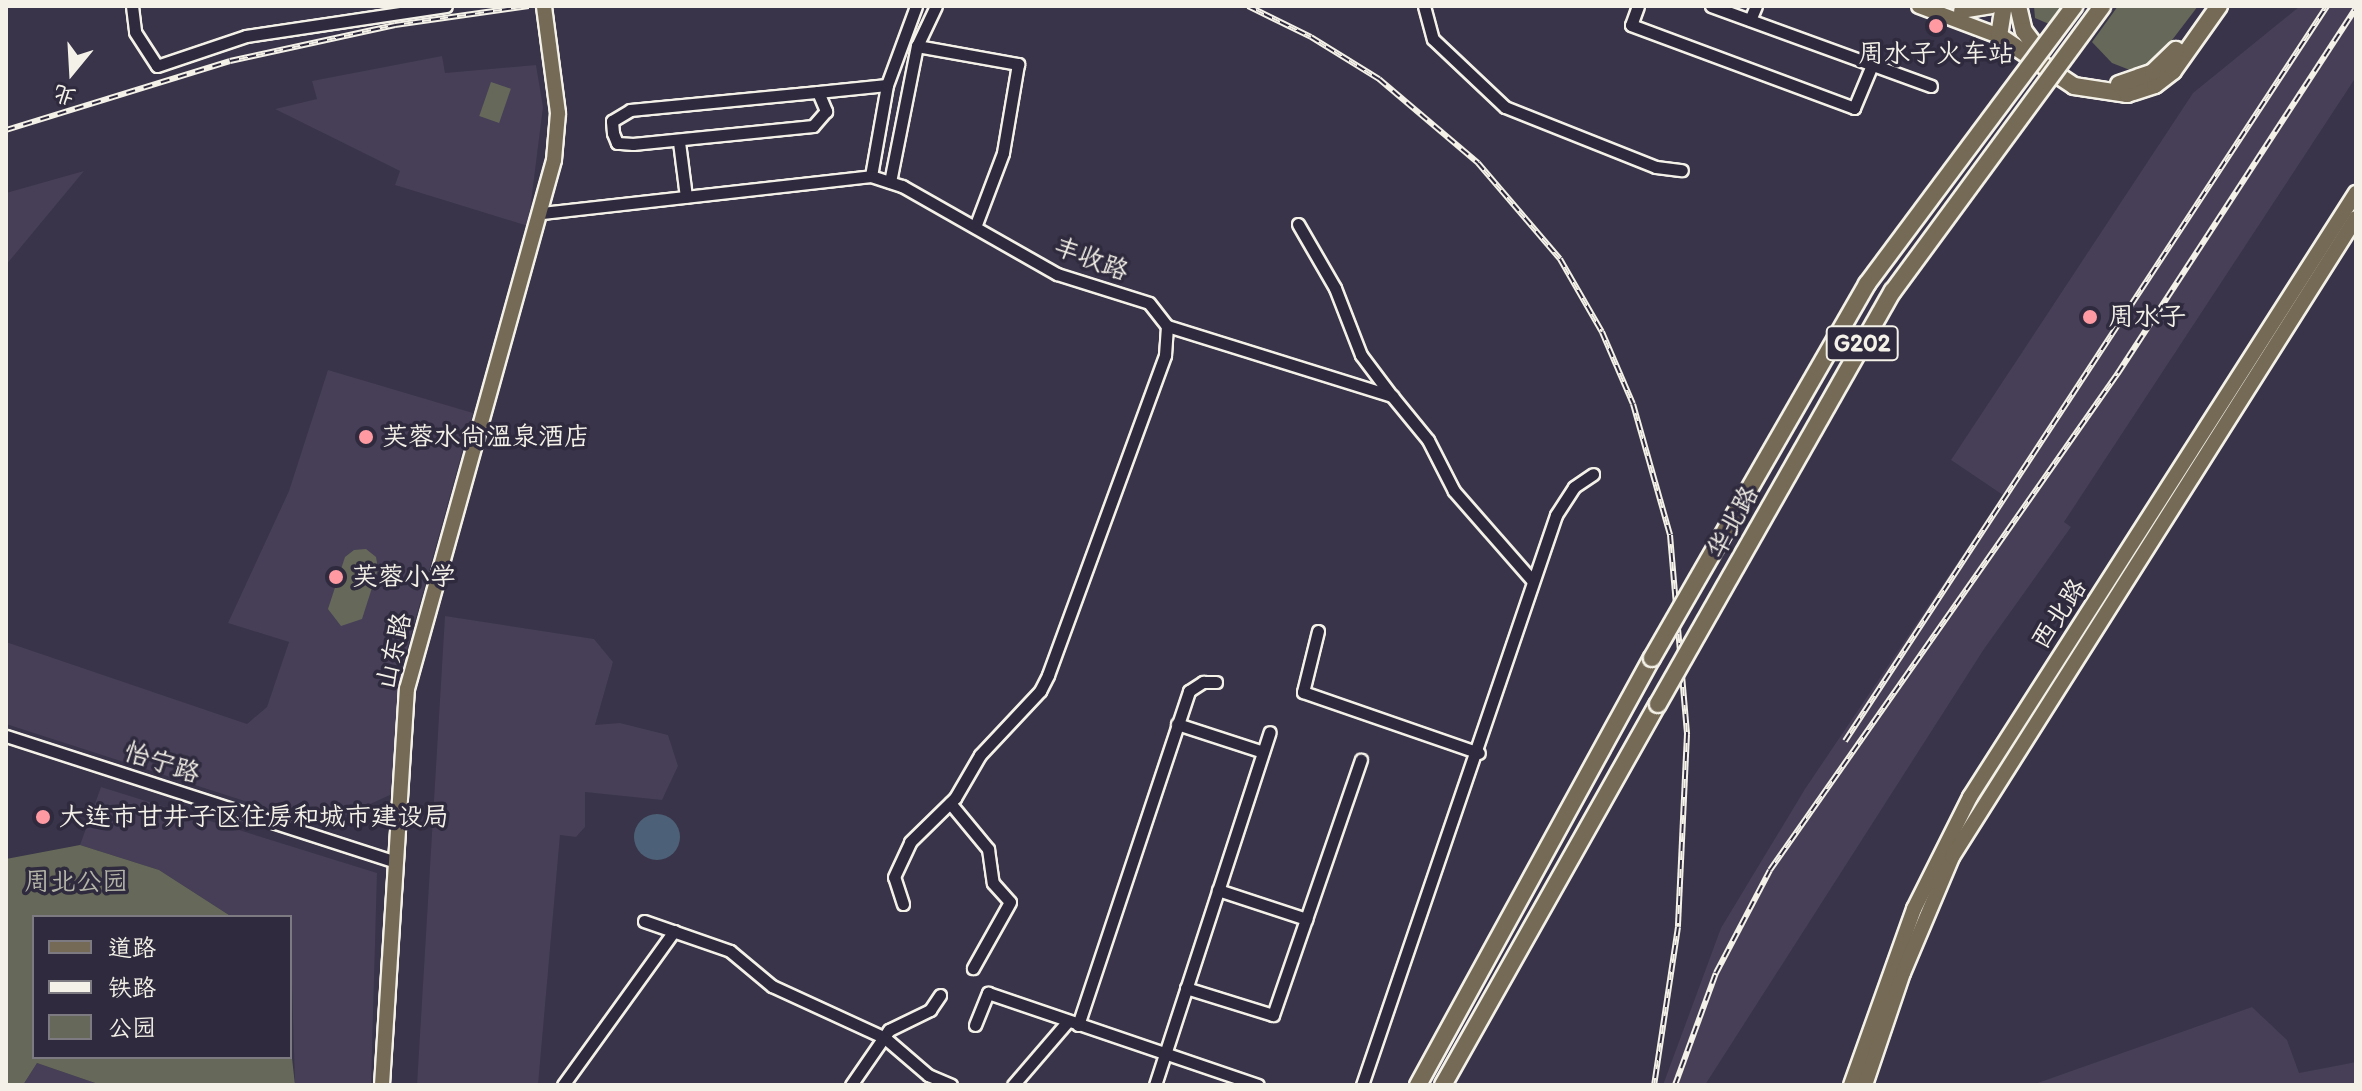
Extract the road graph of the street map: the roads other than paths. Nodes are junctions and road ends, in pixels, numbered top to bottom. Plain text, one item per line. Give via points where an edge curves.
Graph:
1 (132, 6) edge
2 (446, 6) edge
3 (544, 6) edge
4 (916, 6) edge
5 (936, 6) edge
6 (1424, 6) edge
7 (1638, 6) edge
8 (1711, 6) edge
9 (1756, 6) edge
10 (1919, 6) edge
11 (1992, 6) edge
12 (2004, 6) edge
13 (2016, 6) edge
14 (2074, 6) edge
15 (2102, 6) edge
16 (2207, 6) edge
17 (2219, 6) edge
18 (1954, 9) edge
19 (1750, 20) junction
20 (2001, 30) junction
21 (2033, 43) junction
22 (917, 46) junction
23 (1872, 65) junction
24 (887, 85) junction
25 (1931, 86) dead end
26 (818, 92) junction
27 (679, 142) junction
28 (1682, 170) dead end
29 (871, 176) junction
30 (890, 182) junction
31 (2356, 193) edge
32 (686, 197) junction
33 (542, 213) junction
34 (2356, 218) edge
35 (1298, 224) dead end
36 (975, 227) junction
37 (1167, 326) junction
38 (1392, 396) junction
39 (1593, 474) dead end
40 (1532, 580) junction
41 (1318, 631) dead end
42 (1216, 682) dead end
43 (1177, 724) junction
44 (1270, 732) dead end
45 (6, 736) edge
46 (1263, 752) junction
47 (1479, 753) junction
48 (1361, 760) dead end
49 (950, 803) junction
50 (396, 862) junction
51 (1218, 890) junction
52 (903, 904) dead end
53 (1306, 919) junction
54 (644, 921) dead end
55 (674, 931) junction
56 (973, 968) dead end
57 (1186, 988) junction
58 (940, 995) dead end
59 (1073, 1023) junction
60 (975, 1025) dead end
61 (885, 1038) junction
62 (1165, 1053) junction
63 (382, 1085) edge
64 (563, 1085) edge
65 (851, 1085) edge
66 (951, 1085) edge
67 (1013, 1085) edge
68 (1155, 1085) edge
69 (1258, 1085) edge
70 (1362, 1085) edge
71 (1418, 1085) edge
72 (1443, 1085) edge
73 (1851, 1085) edge
74 (1865, 1085) edge

1 - 2 street via 135,32 157,66 246,36
3 - 33 main road, 山东路 via 558,113
4 - 24 street
5 - 22 street
6 - 28 street via 1433,39 1505,107 1641,162
7 - 23 street via 1631,25 1854,108
8 - 19 street
9 - 19 street
10 - 20 main road
11 - 18 main road
12 - 20 highway
13 - 20 highway
13 - 21 highway
14 - 71 highway, 华北路 / G202, bridge via 1867,284 1652,658
15 - 72 highway, 华北路 / G202, bridge via 1893,291
16 - 21 highway via 2163,65 2125,84 2076,76
17 - 20 highway via 2173,71 2155,85 2127,94 2074,86
18 - 20 main road
19 - 23 street
20 - 21 highway
22 - 30 street
22 - 36 street via 1018,64 1003,153
23 - 25 street
24 - 26 street
24 - 29 street
26 - 27 street via 826,111 813,126
26 - 27 street via 630,110 612,121 617,143
27 - 32 street
29 - 30 street, 丰收路
29 - 32 street, 丰收路
30 - 36 street, 丰收路
31 - 73 main road, 西北路 via 1970,797 1914,909
32 - 33 street, 丰收路
33 - 50 main road, 山东路 via 407,689
34 - 74 main road, 西北路 via 1982,805 1926,913
35 - 38 street via 1335,288 1361,355
36 - 37 street, 丰收路 via 1057,274 1149,303
37 - 38 street, 丰收路
37 - 49 street via 1165,355 1048,675 1040,691 980,755
38 - 40 street via 1428,440 1454,491
39 - 40 street via 1574,487 1556,515
40 - 47 street
41 - 47 street via 1303,692
42 - 43 street via 1203,682 1189,691
43 - 46 street
43 - 59 street
44 - 46 street
45 - 50 street, 怡宁路
46 - 51 street
47 - 70 street
48 - 53 street
49 - 52 street via 910,842 897,863 895,888
49 - 56 street via 988,849 993,883 1010,902
50 - 63 main road, 山东路
51 - 53 street
51 - 57 street
53 - 57 street via 1273,1015
54 - 55 street
55 - 61 street via 730,951 772,986
55 - 64 street
57 - 62 street
58 - 61 street via 930,1010 889,1030
59 - 60 street via 988,993
59 - 62 street
59 - 67 street
61 - 65 street
61 - 66 street via 928,1075
62 - 68 street
62 - 69 street

